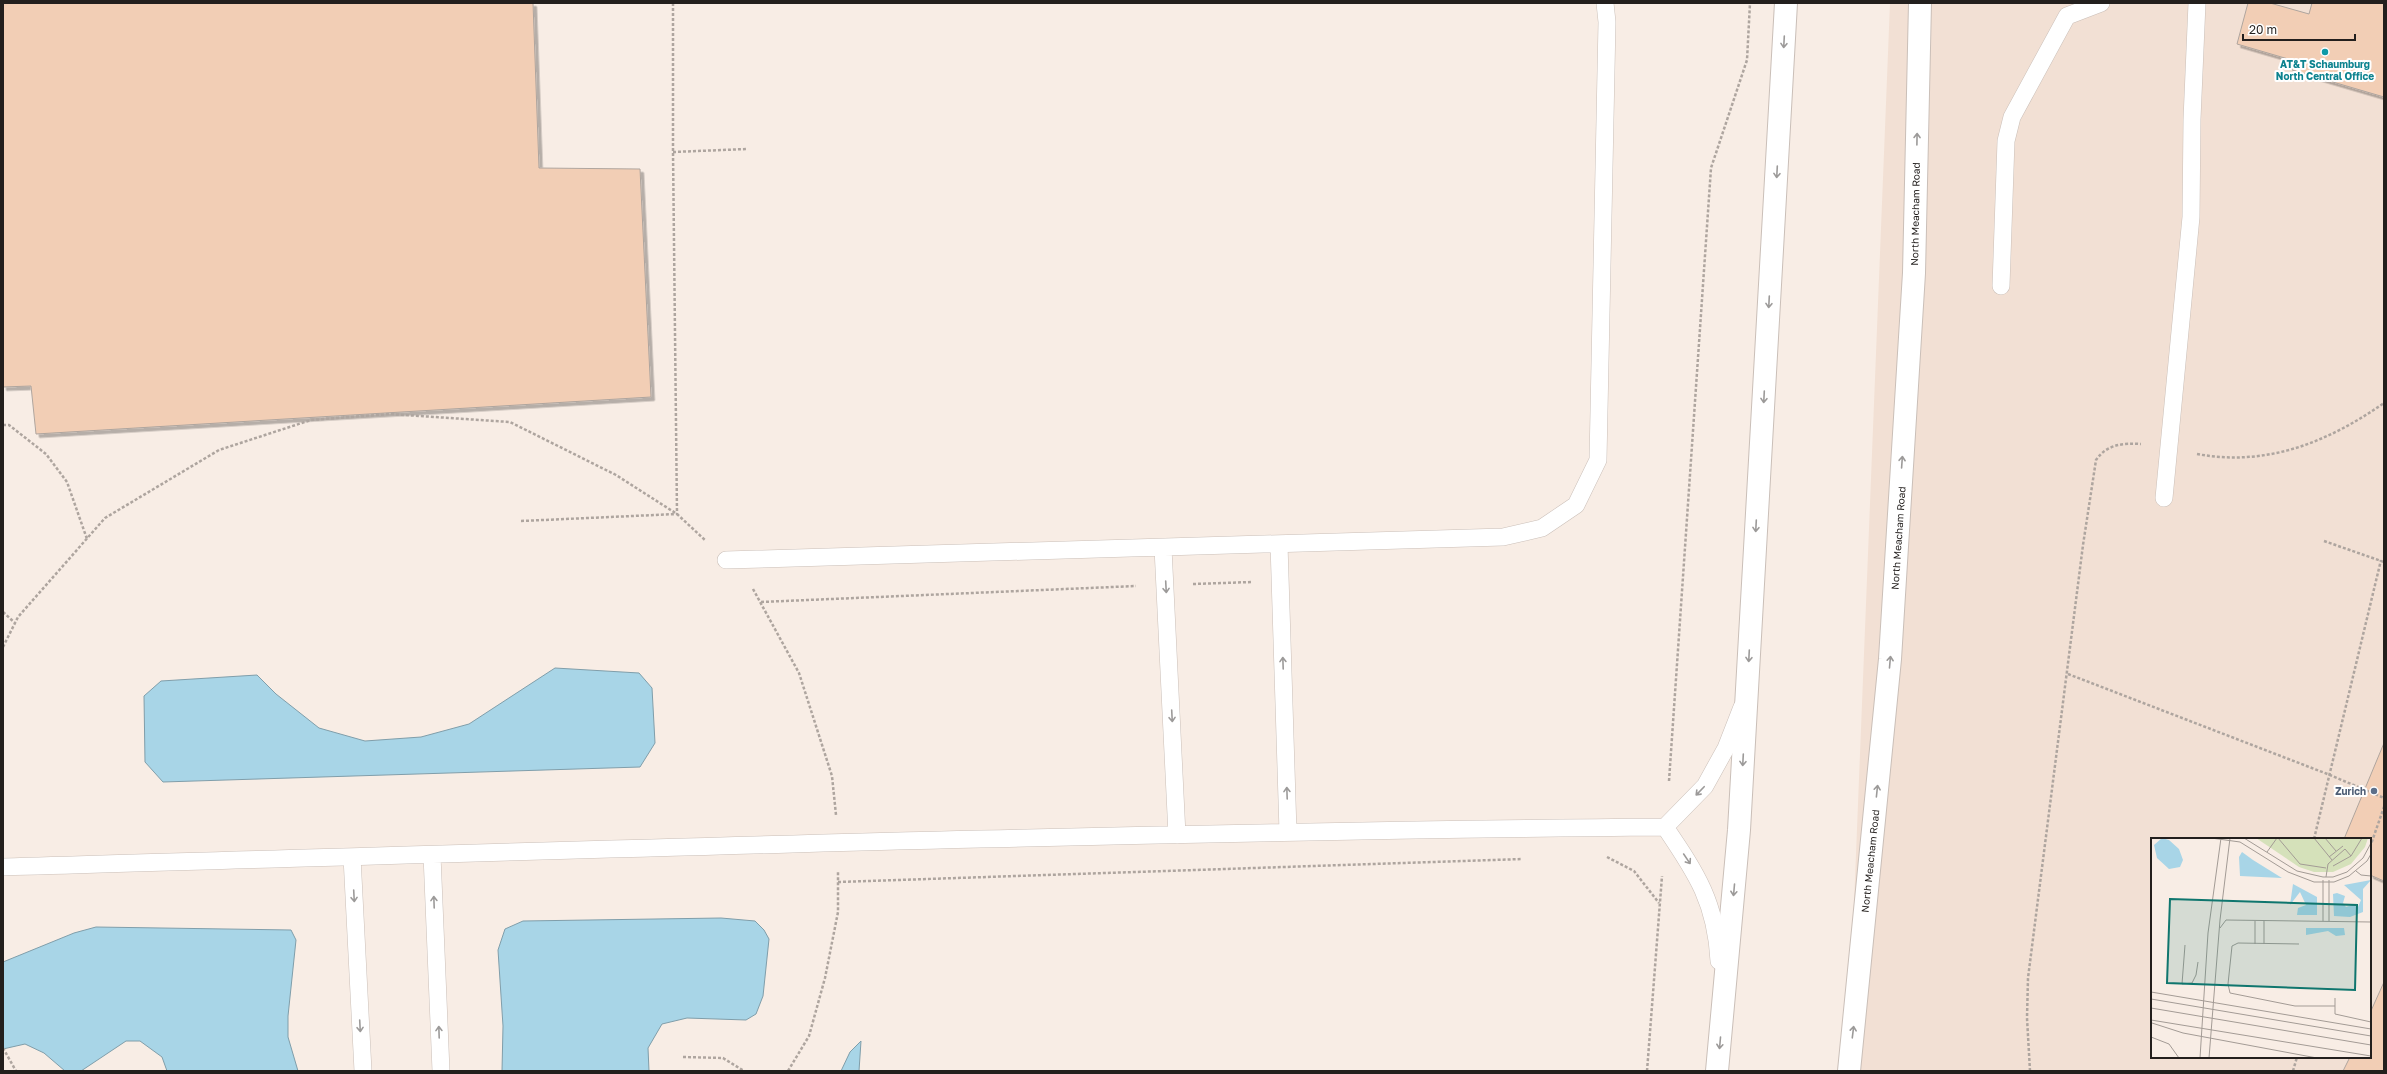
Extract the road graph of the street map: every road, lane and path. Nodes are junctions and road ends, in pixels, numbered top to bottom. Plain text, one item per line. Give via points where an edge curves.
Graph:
1 (673, 3) edge
2 (1605, 3) edge
3 (1750, 3) edge
4 (1786, 3) edge
5 (1920, 3) edge
6 (2101, 3) edge
7 (2197, 3) edge
8 (747, 149) dead end
9 (673, 152) junction
10 (2001, 286) dead end
11 (2384, 403) edge
12 (3, 425) edge
13 (2168, 448) junction
14 (2164, 498) dead end
15 (677, 514) junction
16 (521, 521) dead end
17 (87, 539) junction
18 (2324, 540) dead end
19 (1279, 544) junction
20 (1164, 548) junction
21 (726, 560) junction
22 (2382, 561) edge
23 (1280, 581) junction
24 (1166, 585) junction
25 (761, 602) junction
26 (3, 612) edge
27 (15, 623) junction
28 (3, 647) edge
29 (2068, 674) junction
30 (1747, 694) junction
31 (2330, 775) junction
32 (2384, 798) edge
33 (2384, 807) edge
34 (1665, 827) junction
35 (1288, 832) junction
36 (1177, 834) junction
37 (2314, 838) edge
38 (838, 843) junction
39 (2371, 844) edge
40 (432, 855) junction
41 (1606, 856) dead end
42 (352, 857) junction
43 (1523, 859) dead end
44 (3, 867) edge
45 (838, 882) junction
46 (1660, 903) junction
47 (1722, 1015) junction
48 (3, 1048) edge
49 (684, 1057) dead end
50 (2298, 1058) edge
51 (16, 1071) edge
52 (363, 1071) edge
53 (441, 1071) edge
54 (744, 1071) edge
55 (788, 1071) edge
56 (1647, 1071) edge
57 (1717, 1071) edge
58 (1848, 1071) edge
59 (2030, 1071) edge
60 (2293, 1071) edge

1 - 9 path
2 - 19 lane via 1607,30 1598,460 1576,505 1542,528 1503,537
3 - 34 path via 1747,60 1711,168
4 -> 30 main road
58 -> 5 main road, North Meacham Road via 1890,659 1914,273
6 - 10 lane via 2067,16 2012,117 2006,141
7 - 13 lane via 2191,217
8 - 9 path
9 - 15 path
11 - 13 path via 2353,425 2326,438 2287,451 2250,458 2212,457
12 - 17 path via 9,425 46,454 67,482
13 - 14 lane
13 - 29 path via 2123,443 2102,452 2096,460
15 - 16 path
15 - 17 path via 616,475 510,422 390,414 311,420 219,450 105,518
15 - 21 path
17 - 27 path
18 - 22 path
19 - 20 lane
19 - 23 lane
20 - 21 lane
20 - 24 lane
21 - 25 path via 750,582
22 - 31 path
23 - 24 path
35 -> 23 lane
24 - 25 path
24 -> 36 lane
25 - 38 path via 799,673 830,768
26 - 27 path
27 - 28 path
29 - 31 path
29 - 59 path via 2028,978
30 -> 34 lane via 1726,748 1705,786
30 -> 47 main road via 1739,830
31 - 32 path
31 - 37 path
33 - 39 path
34 - 35 lane
34 - 46 path
34 -> 47 lane via 1694,869 1708,896 1718,934
35 - 36 lane
36 - 38 lane
38 - 40 lane
38 - 45 path
40 - 42 lane
53 -> 40 lane
41 - 46 path via 1634,871
42 - 44 lane
42 -> 52 lane
43 - 45 path
45 - 55 path via 838,912 815,1014 809,1036
46 - 56 path
47 -> 57 main road
48 - 51 path
49 - 54 path via 723,1058
50 - 60 path

